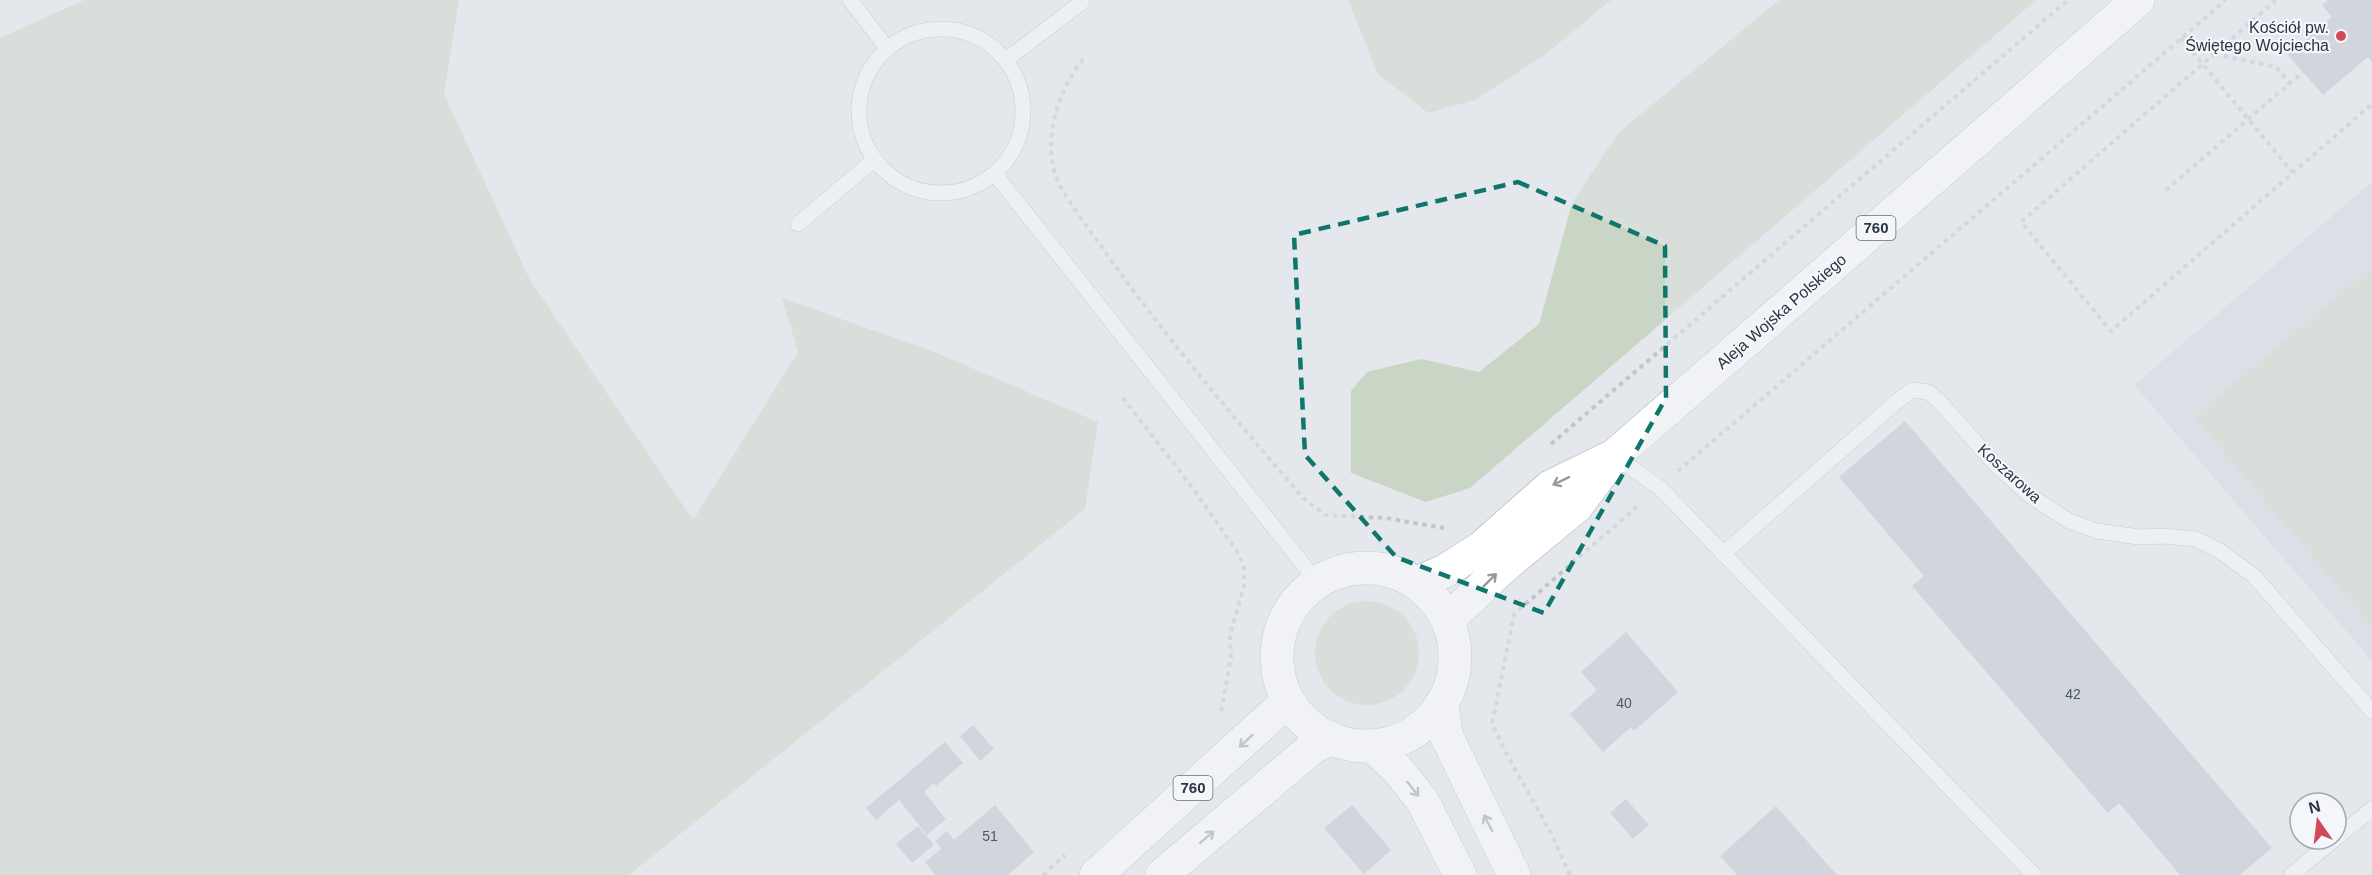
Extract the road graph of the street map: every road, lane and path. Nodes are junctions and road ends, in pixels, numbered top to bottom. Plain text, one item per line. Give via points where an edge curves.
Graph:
1 (850, 0) edge
2 (2068, 0) edge
3 (2138, 0) edge
4 (2226, 0) edge
5 (2276, 0) edge
6 (1082, 2) dead end
7 (2181, 38) junction
8 (887, 48) junction
9 (2214, 54) junction
10 (1083, 59) dead end
11 (1006, 60) junction
12 (2202, 64) junction
13 (2303, 72) dead end
14 (2290, 84) junction
15 (2372, 104) edge
16 (2248, 120) junction
17 (874, 160) junction
18 (2293, 173) junction
19 (995, 174) junction
20 (2166, 190) dead end
21 (798, 224) dead end
22 (1543, 451) dead end
23 (1614, 456) junction
24 (1659, 488) junction
25 (1453, 525) dead end
26 (1723, 554) junction
27 (1317, 582) junction
28 (1416, 583) junction
29 (1448, 620) junction
30 (1288, 701) junction
31 (1442, 704) junction
32 (2372, 711) edge
33 (1331, 738) junction
34 (1373, 746) junction
35 (2372, 808) edge
36 (2348, 829) edge
37 (2321, 851) edge
38 (1096, 875) edge
39 (1162, 875) edge
40 (1460, 875) edge
41 (1514, 875) edge
42 (1570, 875) edge
43 (2034, 875) edge
44 (2291, 875) edge

1 - 8 lane
2 - 22 path
3 - 23 main road, Aleja Wojska Polskiego / 760
4 - 7 path
5 - 9 path
6 - 11 lane
7 - 12 path
7 - 24 path
8 - 11 lane via 927,29 949,28 990,44
8 - 17 lane via 871,67 861,90 858,114 863,138
9 - 12 path
9 - 14 path via 2276,67
10 - 25 path via 1069,77 1057,105 1050,142 1055,176 1138,299 1302,498 1325,515 1386,518 1443,528
11 - 19 lane via 1019,82 1024,107 1021,133 1010,156
12 - 16 path
12 - 18 path via 2021,222 2111,331
13 - 14 path
14 - 16 path
15 - 18 path
16 - 18 path
16 - 20 path
17 - 19 lane via 909,187 930,192 952,193 974,187
17 - 21 lane
19 - 27 lane
23 - 24 lane
23 -> 28 main road, Aleja Wojska Polskiego / 760 via 1550,487 1481,548 1445,571
29 -> 23 main road, Aleja Wojska Polskiego / 760 via 1501,569 1577,506
24 - 26 lane
24 - 42 path via 1514,614 1492,724
26 - 32 lane, Koszarowa via 1895,403 1912,390 1928,392 1995,464 2029,495 2069,521 2128,536 2196,539 2220,551 2254,576
26 - 43 lane
27 - 28 main road via 1339,572 1366,568 1393,572
27 - 30 main road via 1299,598 1279,637 1280,681
28 - 29 main road
29 - 31 main road via 1455,663
30 - 33 main road via 1302,718
30 -> 38 main road, 760
31 - 34 main road via 1429,721 1412,733
41 -> 31 main road via 1446,735
33 - 34 main road
39 -> 33 main road, 760 via 1312,748
34 -> 40 main road via 1422,800
35 - 36 lane
37 - 44 lane

